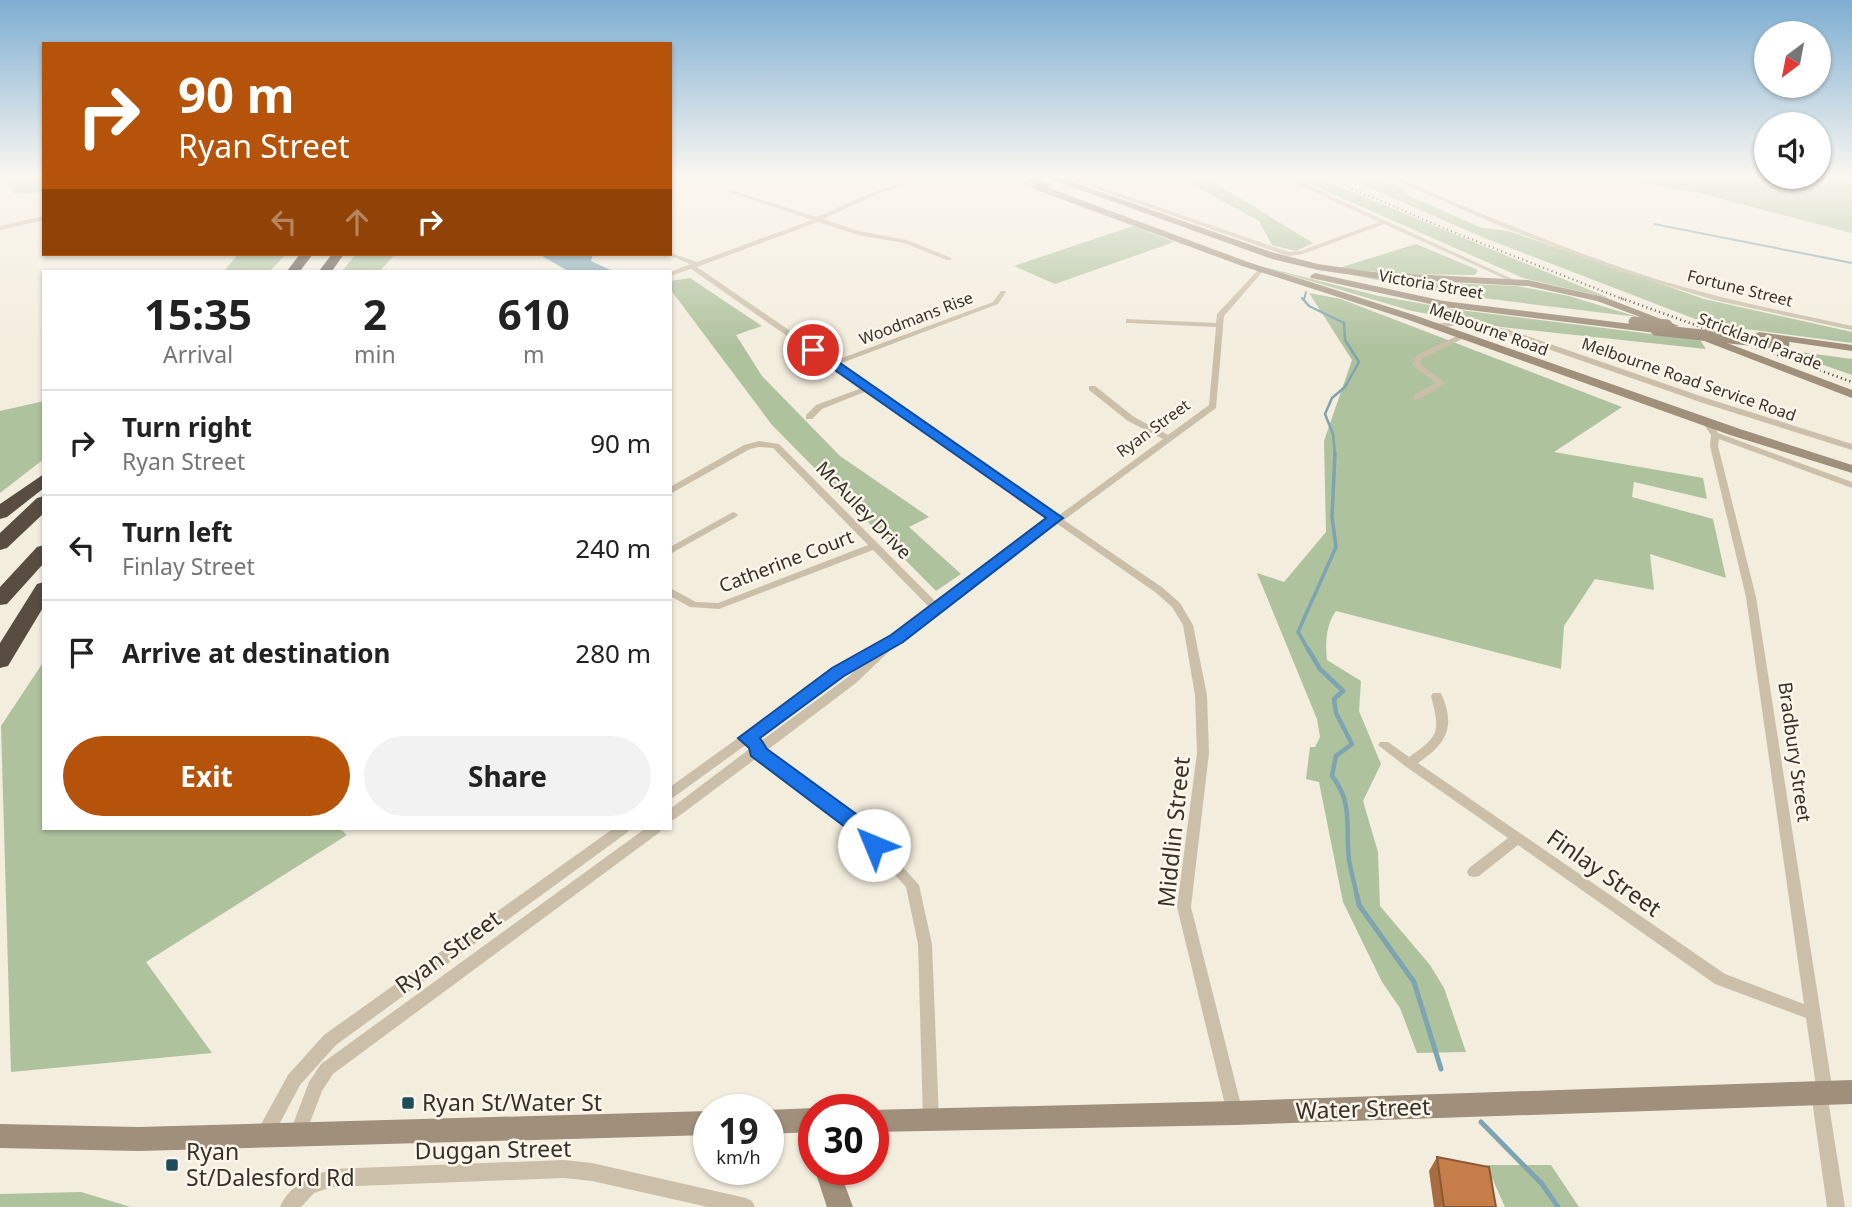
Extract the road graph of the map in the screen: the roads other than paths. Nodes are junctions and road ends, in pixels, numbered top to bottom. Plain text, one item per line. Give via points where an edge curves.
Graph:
1 (786, 232) edge
2 (856, 232) edge
3 (1168, 232) edge
4 (1182, 232) edge
5 (1201, 232) edge
6 (1230, 232) edge
7 (1356, 232) edge
8 (1403, 232) edge
9 (1526, 232) edge
10 (1262, 253) junction
11 (672, 255) edge
12 (305, 256) edge
13 (336, 256) edge
14 (949, 259) dead end
15 (1475, 264) junction
16 (696, 266) junction
17 (1262, 269) junction
18 (294, 270) edge
19 (326, 270) edge
20 (672, 273) edge
21 (1470, 280) junction
22 (1514, 281) junction
23 (1542, 286) junction
24 (1003, 292) dead end
25 (1129, 321) dead end
26 (1656, 325) junction
27 (1219, 326) junction
28 (1435, 326) junction
29 (1852, 328) edge
30 (1464, 336) junction
31 (1852, 348) edge
32 (1852, 354) edge
33 (833, 363) junction
34 (868, 388) junction
35 (1092, 388) dead end
36 (1852, 394) edge
37 (1417, 397) dead end
38 (809, 416) dead end
39 (1707, 423) junction
40 (1715, 435) junction
41 (1168, 438) junction
42 (1852, 447) edge
43 (1852, 469) edge
44 (42, 481) edge
45 (1852, 485) edge
46 (672, 490) edge
47 (42, 504) edge
48 (0, 513) edge
49 (734, 515) dead end
50 (1057, 519) junction
51 (0, 544) edge
52 (875, 546) junction
53 (672, 550) edge
54 (42, 553) edge
55 (42, 591) edge
56 (672, 592) edge
57 (0, 599) edge
58 (937, 609) junction
59 (897, 638) junction
60 (0, 660) edge
61 (1437, 696) dead end
62 (747, 738) junction
63 (1384, 745) dead end
64 (758, 751) junction
65 (1409, 763) junction
66 (672, 793) edge
67 (672, 815) edge
68 (609, 830) edge
69 (620, 830) edge
70 (652, 830) edge
71 (1517, 838) junction
72 (594, 849) junction
73 (1474, 872) dead end
74 (1811, 1013) junction
75 (1822, 1093) junction
76 (1852, 1093) edge
77 (1235, 1113) junction
78 (931, 1119) junction
79 (889, 1120) edge
80 (693, 1123) edge
81 (297, 1135) junction
82 (0, 1136) edge
83 (264, 1136) junction
84 (832, 1185) edge
85 (289, 1207) edge
86 (746, 1207) edge
87 (840, 1207) edge
88 (1836, 1207) edge

1 - 16 street
2 - 14 street via 905,240
3 - 17 main road, Melbourne Road
4 - 26 main road, Victoria Street via 1365,289 1478,309
5 - 10 main road, Victoria Street
6 - 7 street via 1294,254
8 - 15 street, Strickland Parade
9 - 29 street, Fortune Street via 1663,283
10 - 21 main road via 1351,272
10 - 31 main road, Victoria Street, bridge via 1430,296
11 - 16 street
12 - 18 highway
13 - 19 highway
15 - 21 street via 1488,276
15 - 22 street, Strickland Parade
15 - 23 street, Strickland Parade
16 - 20 street
16 - 33 street
17 - 27 street, Ryan Street via 1220,316
17 - 28 main road, Melbourne Road
21 - 22 main road
22 - 23 main road, Strickland Parade
22 - 26 main road, Strickland Parade
23 - 26 main road, Strickland Parade via 1600,299
24 - 33 street, Woodmans Rise via 996,303
25 - 27 street
26 - 32 main road, Victoria Street, bridge
26 - 36 main road, Strickland Parade
27 - 41 street, Ryan Street via 1213,406
28 - 30 main road, Melbourne Road
28 - 42 street, Melbourne Road Service Road via 1461,323 1504,331
30 - 37 street via 1420,357 1416,365 1441,383
30 - 39 main road, Melbourne Road
33 - 34 street
34 - 38 street via 819,407
34 - 50 street
35 - 41 street via 1131,419
39 - 40 street, Bradbury Street
39 - 43 main road, Melbourne Road
40 - 45 street
40 - 74 street, Bradbury Street via 1714,450 1751,597
41 - 50 street, Ryan Street
44 - 48 highway
46 - 52 street, McAuley Drive via 743,449 762,444 781,450
47 - 51 highway
49 - 53 street
50 - 58 street, Ryan Street
50 - 77 street, Middlin Street via 1170,599 1190,630 1203,717 1203,753 1184,907
52 - 56 street, Catherine Court via 723,605 697,606
52 - 58 street, McAuley Drive
54 - 57 highway
55 - 60 highway
58 - 59 street, Ryan Street
59 - 62 street, Ryan Street via 838,672
59 - 64 street, Ryan Street via 861,673
61 - 65 street via 1444,722 1442,737
62 - 64 street via 758,745
62 - 66 street, Ryan Street
63 - 65 street, Finlay Street
64 - 67 street, Ryan Street
64 - 78 street via 856,824 912,885 925,944
65 - 71 street, Finlay Street
68 - 72 street
69 - 72 street, Ryan Street
70 - 81 street, Ryan Street via 327,1069
71 - 73 street
71 - 74 street, Finlay Street via 1726,982
72 - 83 street, Ryan Street via 330,1040 294,1080
74 - 75 street, Bradbury Street
75 - 76 main road, Water Street
75 - 77 main road, Water Street
75 - 88 street, Bradbury Street
77 - 78 main road, Water Street
78 - 79 main road, Water Street
80 - 81 main road
81 - 83 main road
82 - 83 main road
84 - 87 main road
85 - 86 street, Duggan Street via 308,1188 332,1178 545,1169 592,1172

